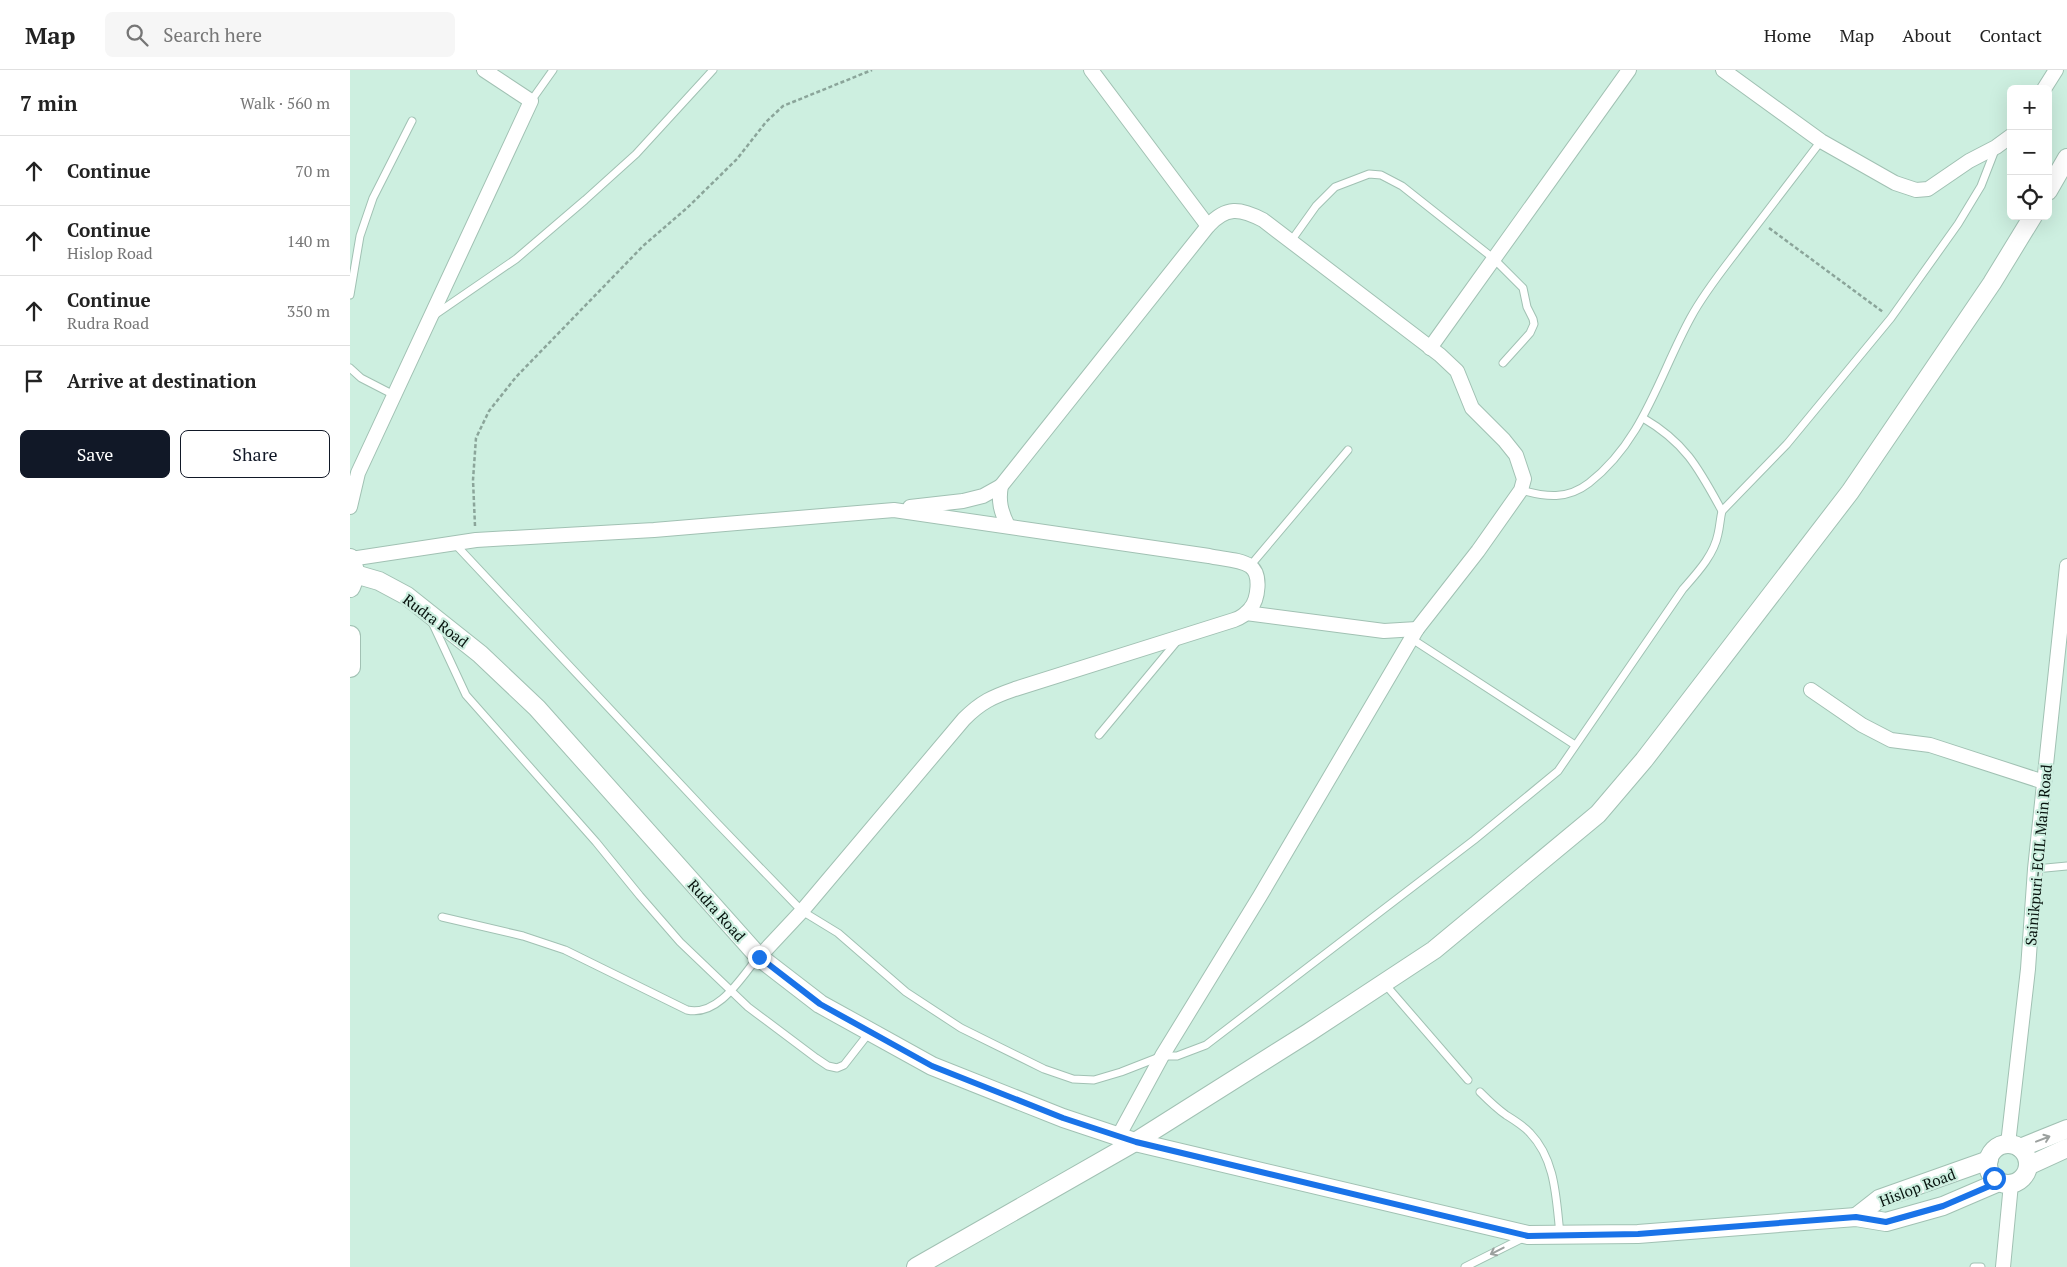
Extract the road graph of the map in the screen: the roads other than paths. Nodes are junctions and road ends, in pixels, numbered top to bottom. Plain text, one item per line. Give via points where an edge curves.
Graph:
1 (484, 70) edge
2 (553, 70) edge
3 (712, 70) edge
4 (1091, 70) edge
5 (1629, 70) edge
6 (1722, 70) edge
7 (2056, 70) edge
8 (2047, 85) edge
9 (531, 101) junction
10 (412, 121) dead end
11 (2007, 139) edge
12 (1821, 141) junction
13 (1996, 147) junction
14 (2067, 158) edge
15 (2052, 184) edge
16 (2031, 220) edge
17 (1208, 226) junction
18 (1291, 241) junction
19 (1493, 258) junction
20 (350, 295) edge
21 (429, 319) junction
22 (1430, 348) junction
23 (1503, 363) dead end
24 (350, 368) edge
25 (394, 395) junction
26 (1643, 418) junction
27 (1348, 450) dead end
28 (1001, 486) junction
29 (1521, 490) junction
30 (350, 507) edge
31 (894, 510) junction
32 (1722, 510) junction
33 (1008, 526) junction
34 (455, 544) junction
35 (1250, 566) junction
36 (2067, 566) edge
37 (351, 570) edge
38 (428, 613) junction
39 (1246, 613) junction
40 (1414, 634) junction
41 (350, 636) edge
42 (1180, 638) junction
43 (2063, 645) edge
44 (350, 667) edge
45 (1812, 690) dead end
46 (1099, 736) dead end
47 (1575, 745) junction
48 (2044, 782) junction
49 (2067, 866) edge
50 (2035, 869) junction
51 (802, 911) junction
52 (442, 917) dead end
53 (759, 957) junction
54 (1384, 982) junction
55 (730, 991) junction
56 (870, 1032) junction
57 (1162, 1056) junction
58 (1468, 1080) dead end
59 (1480, 1092) dead end
60 (2067, 1130) edge
61 (1118, 1137) junction
62 (1136, 1142) junction
63 (2014, 1146) junction
64 (2067, 1148) edge
65 (1989, 1160) junction
66 (2028, 1166) junction
67 (2005, 1183) junction
68 (1856, 1217) junction
69 (1560, 1234) junction
70 (1528, 1236) junction
71 (916, 1267) edge
72 (1465, 1267) edge
73 (1974, 1267) edge
74 (1981, 1267) edge
75 (2003, 1267) edge

1 - 9 street
2 - 9 lane
3 - 21 lane via 636,154 585,200 516,259
4 - 17 street
5 - 19 street
6 - 12 street
7 - 8 street
9 - 21 street
10 - 20 lane via 373,198 360,236
11 - 13 street
12 - 13 street via 1895,183 1916,190 1928,189
12 - 26 lane via 1715,280 1691,317
13 - 32 lane via 1981,186 1958,224 1891,318 1787,444
14 - 15 street
16 - 54 street via 1992,283 1850,492 1644,760 1598,814 1434,950
17 - 18 street via 1217,216 1237,210 1263,220
17 - 28 street
18 - 19 lane via 1335,186 1369,174 1381,175 1402,186
18 - 22 street
19 - 22 street
19 - 23 lane via 1523,288 1534,324
21 - 25 street
22 - 29 street via 1457,370 1472,408 1516,455 1524,480
24 - 25 lane via 361,378
25 - 30 street via 358,473
26 - 29 lane via 1610,465 1588,484 1554,497
26 - 32 lane via 1682,448 1697,465
27 - 35 lane
28 - 31 street via 983,496 962,501
28 - 33 street via 999,496
29 - 40 street
31 - 33 street
31 - 34 street
32 - 47 lane via 1715,545 1701,568
33 - 35 street via 1209,556
34 - 37 street
34 - 51 lane
35 - 39 street via 1257,576 1257,587 1251,608
36 - 43 street, Sainikpuri-ECIL Main Road
37 - 38 street, Rudra Road via 407,596
38 - 53 street, Rudra Road via 480,654 537,708
38 - 55 lane via 466,695 680,942
39 - 40 street
39 - 42 street
40 - 47 lane
40 - 57 street
41 - 44 main road
42 - 46 lane
42 - 51 street via 996,695 978,704
43 - 48 street, Sainikpuri-ECIL Main Road
45 - 48 street via 1862,725 1891,740 1930,744
47 - 57 lane via 1558,771 1474,840 1206,1045 1177,1056
48 - 50 street, Sainikpuri-ECIL Main Road
49 - 50 lane
50 - 63 street, Sainikpuri-ECIL Main Road
51 - 53 street
51 - 57 lane via 838,933 914,997 962,1028 1044,1069 1073,1079 1094,1080
52 - 55 lane via 564,950 687,1010 698,1012 708,1009
53 - 55 lane
53 - 56 street, Rudra Road via 820,1004
54 - 58 lane
54 - 62 street
55 - 56 lane via 828,1066 837,1068 844,1065
56 - 61 street, Rudra Road via 932,1066 972,1083
57 - 61 street
59 - 69 lane via 1538,1142 1549,1162 1554,1182
63 -> 60 street
61 - 62 street, Rudra Road
62 - 70 street, Rudra Road
62 - 71 street
63 - 65 street via 1996,1149
63 - 66 street via 2025,1153
64 - 66 street
65 - 67 street via 1990,1173
65 - 68 street, Hislop Road via 1879,1199
66 - 67 street via 2022,1178
67 - 68 street via 1943,1206 1886,1222
67 - 75 street
68 - 69 street via 1647,1233
69 - 70 street
70 -> 72 lane
73 - 74 lane

